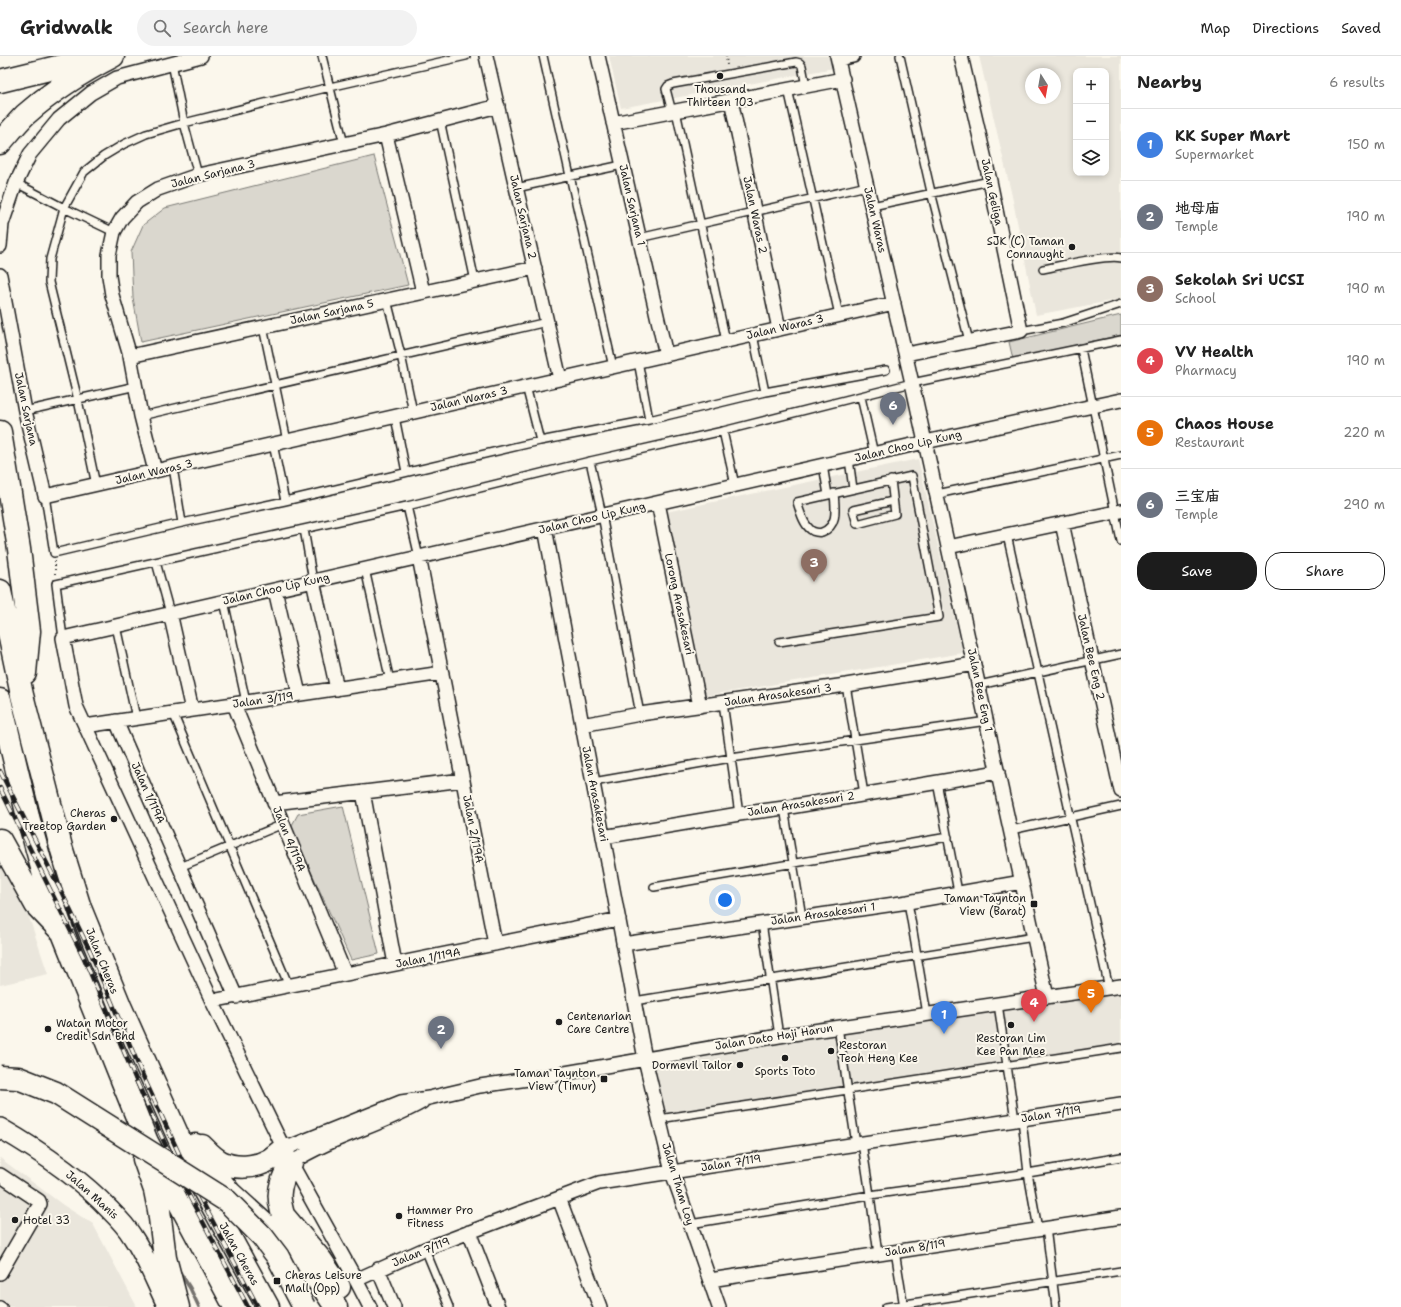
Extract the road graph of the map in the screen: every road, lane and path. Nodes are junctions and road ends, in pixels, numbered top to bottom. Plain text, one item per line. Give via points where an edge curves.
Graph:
1 (101, 56) edge
2 (112, 56) edge
3 (201, 56) edge
4 (322, 56) edge
5 (466, 56) edge
6 (486, 56) edge
7 (543, 56) edge
8 (598, 56) edge
9 (853, 56) edge
10 (900, 56) edge
11 (961, 56) edge
12 (838, 57) edge
13 (172, 63) junction
14 (843, 79) junction
15 (0, 81) edge
16 (806, 86) junction
17 (330, 87) junction
18 (788, 90) junction
19 (731, 100) junction
20 (498, 106) junction
21 (674, 111) junction
22 (440, 120) junction
23 (184, 123) junction
24 (613, 123) junction
25 (386, 135) junction
26 (0, 143) edge
27 (344, 144) junction
28 (622, 165) junction
29 (198, 175) junction
30 (570, 177) junction
31 (990, 181) junction
32 (16, 183) junction
33 (867, 186) junction
34 (516, 188) junction
35 (932, 192) junction
36 (813, 199) junction
37 (872, 206) junction
38 (64, 208) junction
39 (754, 212) junction
40 (700, 224) junction
41 (114, 232) junction
42 (639, 238) junction
43 (0, 246) edge
44 (1121, 258) edge
45 (535, 268) junction
46 (1043, 269) dead end
47 (0, 275) edge
48 (476, 281) junction
49 (423, 292) junction
50 (387, 300) junction
51 (894, 303) junction
52 (1121, 304) edge
53 (839, 315) junction
54 (547, 322) junction
55 (263, 327) junction
56 (779, 329) junction
57 (1021, 331) junction
58 (753, 335) junction
59 (1121, 340) edge
60 (726, 341) junction
61 (969, 341) junction
62 (1081, 349) junction
63 (666, 354) junction
64 (906, 354) junction
65 (401, 355) junction
66 (130, 356) junction
67 (638, 361) junction
68 (613, 367) junction
69 (886, 370) dead end
70 (560, 379) junction
71 (912, 383) junction
72 (275, 385) junction
73 (136, 386) junction
74 (526, 386) junction
75 (765, 392) junction
76 (861, 396) junction
77 (78, 400) junction
78 (1121, 400) edge
79 (1092, 406) junction
80 (25, 411) junction
81 (413, 412) junction
82 (141, 416) junction
83 (395, 417) junction
84 (649, 420) junction
85 (723, 431) junction
86 (0, 432) edge
87 (287, 441) junction
88 (540, 441) junction
89 (925, 442) junction
90 (273, 444) junction
91 (874, 454) junction
92 (1121, 455) edge
93 (849, 459) junction
94 (1104, 459) junction
95 (590, 461) junction
96 (823, 465) junction
97 (173, 467) junction
98 (155, 471) junction
99 (406, 472) junction
100 (891, 480) junction
101 (96, 484) junction
102 (735, 485) junction
103 (853, 489) junction
104 (831, 494) junction
105 (937, 494) junction
106 (45, 496) junction
107 (284, 501) junction
108 (893, 501) junction
109 (658, 503) junction
110 (407, 506) junction
111 (1118, 512) edge
112 (602, 515) junction
113 (182, 523) junction
114 (1062, 524) junction
115 (545, 528) junction
116 (304, 529) junction
117 (1006, 535) junction
118 (1121, 541) edge
119 (948, 547) junction
120 (54, 553) junction
121 (419, 557) junction
122 (156, 562) junction
123 (365, 569) junction
124 (313, 581) junction
125 (56, 584) junction
126 (275, 590) junction
127 (0, 591) edge
128 (224, 601) junction
129 (170, 613) junction
130 (116, 626) junction
131 (63, 638) junction
132 (779, 642) dead end
133 (1121, 654) edge
134 (1092, 660) junction
135 (974, 664) junction
136 (1037, 672) junction
137 (442, 673) junction
138 (390, 681) junction
139 (846, 685) junction
140 (979, 685) junction
141 (337, 689) junction
142 (22, 694) junction
143 (299, 694) junction
144 (0, 700) edge
145 (240, 703) junction
146 (723, 703) junction
147 (700, 706) junction
148 (192, 710) junction
149 (173, 713) junction
150 (640, 714) junction
151 (136, 718) junction
152 (116, 721) junction
153 (987, 721) junction
154 (582, 725) junction
155 (84, 726) junction
156 (855, 741) junction
157 (731, 758) junction
158 (998, 772) junction
159 (463, 780) junction
160 (593, 782) junction
161 (937, 782) junction
162 (1121, 791) edge
163 (363, 792) junction
164 (864, 794) junction
165 (274, 803) junction
166 (1121, 806) edge
167 (784, 808) junction
168 (739, 814) junction
169 (1070, 817) junction
170 (283, 824) junction
171 (1011, 830) junction
172 (603, 837) junction
173 (948, 837) junction
174 (0, 840) edge
175 (230, 846) junction
176 (793, 863) junction
177 (180, 867) junction
178 (1022, 882) junction
179 (654, 887) dead end
180 (958, 892) junction
181 (908, 902) junction
182 (802, 917) junction
183 (619, 919) junction
184 (762, 923) junction
185 (63, 933) junction
186 (1034, 937) junction
187 (495, 944) junction
188 (623, 944) junction
189 (918, 956) junction
190 (395, 964) junction
191 (345, 974) junction
192 (771, 979) junction
193 (289, 986) junction
194 (1115, 987) edge
195 (236, 996) junction
196 (1048, 996) junction
197 (634, 1001) junction
198 (212, 1002) junction
199 (998, 1004) junction
200 (927, 1014) junction
201 (838, 1027) junction
202 (779, 1036) junction
203 (1121, 1048) edge
204 (645, 1059) junction
205 (1007, 1066) junction
206 (0, 1076) edge
207 (158, 1089) junction
208 (848, 1090) junction
209 (128, 1095) junction
210 (1121, 1104) edge
211 (659, 1119) junction
212 (1018, 1119) junction
213 (185, 1127) junction
214 (0, 1128) edge
215 (859, 1144) junction
216 (288, 1156) junction
217 (1121, 1157) edge
218 (672, 1172) junction
219 (1028, 1173) junction
220 (0, 1175) edge
221 (870, 1195) junction
222 (559, 1198) junction
223 (283, 1216) junction
224 (1121, 1217) edge
225 (690, 1224) junction
226 (1042, 1229) junction
227 (469, 1232) junction
228 (425, 1249) junction
229 (895, 1251) junction
230 (294, 1252) junction
231 (878, 1254) junction
232 (151, 1267) junction
233 (378, 1269) junction
234 (1121, 1271) edge
235 (0, 1273) edge
236 (356, 1280) junction
237 (710, 1280) junction
238 (1053, 1282) junction
239 (0, 1305) edge
240 (904, 1306) edge
241 (3, 1307) edge
242 (168, 1307) edge
243 (178, 1307) edge
244 (235, 1307) edge
245 (268, 1307) edge
246 (304, 1307) edge
247 (336, 1307) edge
248 (350, 1307) edge
249 (370, 1307) edge
250 (394, 1307) edge
251 (449, 1307) edge
252 (498, 1307) edge
253 (600, 1307) edge
254 (719, 1307) edge
255 (886, 1307) edge
256 (1056, 1307) edge

1 - 15 highway
2 - 26 highway via 54,91 24,116
3 - 13 street
4 - 17 lane
5 - 17 lane
6 - 20 street, Jalan Sarjana 2
7 - 30 lane
8 - 24 street, Jalan Sarjana 1
9 - 12 street
10 - 35 lane
11 - 31 street, Jalan Geliga
12 - 14 street, Jalan Waras
13 - 23 lane
13 - 32 street via 117,78 92,93 60,119 30,154
14 - 16 street
14 - 33 street, Jalan Waras
16 - 18 street
16 - 21 lane via 802,66 796,62 672,84 666,89
17 - 23 lane
17 - 27 lane
18 - 19 street
18 - 36 lane
19 - 21 street
19 - 39 street, Jalan Waras 2
20 - 22 street, Jalan Sarjana 3
20 - 34 street, Jalan Sarjana 2
21 - 24 street
21 - 40 lane
22 - 25 street, Jalan Sarjana 3
22 - 48 lane
23 - 29 lane
23 - 38 lane via 146,134 104,156 84,172
24 - 28 street, Jalan Sarjana 1
25 - 27 street, Jalan Sarjana 3
25 - 49 street
27 - 29 street, Jalan Sarjana 3
28 - 30 lane
28 - 42 street, Jalan Sarjana 1
29 - 41 street, Jalan Sarjana 3 via 158,189 137,202 122,218
30 - 34 lane
30 - 68 lane
31 - 35 lane
31 - 57 street, Jalan Geliga
32 - 38 lane
32 - 43 street via 2,224
33 - 36 lane
33 - 37 street, Jalan Waras
34 - 45 street, Jalan Sarjana 2
35 - 37 lane
35 - 61 lane
36 - 39 lane
36 - 53 lane
37 - 51 street, Jalan Waras
38 - 41 lane
38 - 77 lane via 50,259 48,282
39 - 40 lane
39 - 56 street, Jalan Waras 2
40 - 42 lane
40 - 60 lane
41 - 66 street, Jalan Sarjana 3 via 109,276
42 - 63 street, Jalan Sarjana 1
44 - 46 lane via 1117,256
45 - 48 street, Jalan Sarjana 5
45 - 54 street, Jalan Sarjana 2
47 - 80 street, Jalan Sarjana
48 - 49 street, Jalan Sarjana 5
49 - 50 street, Jalan Sarjana 5
50 - 55 street, Jalan Sarjana 5
50 - 65 lane
51 - 53 street, Jalan Waras 3
51 - 64 street, Jalan Waras
52 - 57 lane via 1063,323
53 - 56 street, Jalan Waras 3
54 - 65 lane
54 - 70 street, Jalan Sarjana 2
55 - 66 street, Jalan Sarjana 5
55 - 72 lane
56 - 58 street, Jalan Waras 3
57 - 61 street
58 - 60 street, Jalan Waras 3
58 - 75 lane
59 - 62 lane
60 - 63 street, Jalan Waras 3
61 - 64 street
62 - 71 lane
62 - 79 lane
63 - 67 street, Jalan Waras 3
64 - 71 street, Jalan Waras
65 - 72 lane
65 - 81 lane
66 - 73 street, Jalan Sarjana 3
67 - 68 street, Jalan Waras 3
67 - 84 lane
68 - 70 street, Jalan Waras 3
69 - 75 lane
70 - 74 street, Jalan Waras 3
71 - 76 lane
71 - 89 street, Jalan Bee Eng 1
72 - 82 lane
72 - 87 lane
73 - 77 lane
73 - 82 street, Jalan Sarjana 3
74 - 81 street, Jalan Waras 3
74 - 88 lane
75 - 84 lane
76 - 85 lane
76 - 91 lane
77 - 80 lane
77 - 101 lane
78 - 79 street, Jalan Choo Lip Kung
79 - 89 street, Jalan Choo Lip Kung
79 - 94 lane
80 - 106 street, Jalan Sarjana
81 - 83 street, Jalan Waras 3
82 - 98 street, Jalan Sarjana 3
83 - 87 street, Jalan Waras 3
83 - 99 lane
84 - 88 lane
85 - 95 lane
85 - 102 lane
86 - 142 highway via 29,631
87 - 90 street, Jalan Waras 3
88 - 99 lane
89 - 91 street, Jalan Choo Lip Kung
89 - 105 street, Jalan Bee Eng 1
90 - 97 street, Jalan Waras 3
90 - 107 lane
91 - 93 street, Jalan Choo Lip Kung
92 - 94 lane
93 - 96 street, Jalan Choo Lip Kung
93 - 103 lane
94 - 105 lane
94 - 111 lane
95 - 110 lane
95 - 112 lane
96 - 102 street, Jalan Choo Lip Kung
96 - 104 lane
97 - 98 street, Jalan Waras 3
97 - 113 lane
98 - 101 street, Jalan Waras 3
99 - 107 lane
100 - 103 lane
100 - 108 lane
100 - 132 lane via 912,476 939,617
101 - 106 street, Jalan Waras 3
102 - 109 street, Jalan Choo Lip Kung
103 - 104 lane
104 - 104 lane via 836,509 834,520 828,529 820,533 811,530 804,522 797,502
105 - 119 street, Jalan Bee Eng 1
106 - 120 lane
107 - 113 lane
108 - 108 lane via 895,514 857,524 853,510
109 - 112 street, Jalan Choo Lip Kung
109 - 147 street, Lorong Arasakesari
110 - 116 lane
110 - 121 lane
111 - 114 street
111 - 118 lane
112 - 115 street, Jalan Choo Lip Kung
112 - 150 lane
113 - 120 lane
114 - 117 street
114 - 134 street, Jalan Bee Eng 2
115 - 121 street, Jalan Choo Lip Kung
115 - 154 street, Jalan Arasakesari
116 - 122 lane
116 - 124 lane
117 - 119 street
117 - 136 lane
119 - 135 street, Jalan Bee Eng 1
120 - 125 path
121 - 123 street, Jalan Choo Lip Kung
121 - 137 street, Jalan 2/119A
122 - 125 lane
122 - 129 lane
123 - 124 street, Jalan Choo Lip Kung
123 - 138 lane
124 - 126 street, Jalan Choo Lip Kung
124 - 141 street
125 - 131 lane
126 - 128 street, Jalan Choo Lip Kung
126 - 143 street
127 - 142 highway, Jalan Cheras
128 - 129 street, Jalan Choo Lip Kung
128 - 145 lane
129 - 130 street, Jalan Choo Lip Kung
129 - 148 street
130 - 131 street, Jalan Choo Lip Kung
130 - 151 lane
131 - 155 street via 76,706
133 - 134 lane
134 - 136 lane
134 - 162 street, Jalan Bee Eng 2
135 - 139 street, Jalan Arasakesari 3
135 - 140 street, Jalan Bee Eng 1
136 - 140 lane
136 - 169 lane
137 - 138 street, Jalan 3/119
137 - 159 street, Jalan 2/119A
138 - 141 street, Jalan 3/119
139 - 146 street, Jalan Arasakesari 3
139 - 156 lane
140 - 153 street, Jalan Bee Eng 1
141 - 143 street, Jalan 3/119
142 - 207 highway, Jalan Cheras via 61,847 80,908 120,1006
143 - 145 street, Jalan 3/119
144 - 185 highway via 28,817
145 - 148 street, Jalan 3/119
145 - 165 street, Jalan 4/119A via 239,717
146 - 147 street, Jalan Arasakesari 3
146 - 157 lane
147 - 150 street, Jalan Arasakesari 3
148 - 149 street, Jalan 3/119
149 - 151 street, Jalan 3/119
149 - 175 lane
150 - 154 street, Jalan Arasakesari 3
151 - 152 street, Jalan 3/119
152 - 155 street, Jalan 3/119
152 - 177 street, Jalan 1/119A
153 - 156 lane
153 - 158 street, Jalan Bee Eng 1
154 - 160 street, Jalan Arasakesari
155 - 198 street
156 - 157 lane
156 - 164 lane
157 - 160 lane
157 - 168 lane
158 - 161 street, Jalan Arasakesari 2
158 - 171 street, Jalan Bee Eng 1
159 - 163 street
159 - 187 street, Jalan 2/119A
160 - 172 street, Jalan Arasakesari
161 - 164 street, Jalan Arasakesari 2
161 - 173 lane
163 - 165 street
163 - 190 street
164 - 167 street, Jalan Arasakesari 2
165 - 170 street, Jalan 4/119A
166 - 169 lane
167 - 168 street, Jalan Arasakesari 2
167 - 176 lane
168 - 172 street, Jalan Arasakesari 2
169 - 171 lane
169 - 194 lane
170 - 175 lane
170 - 191 street, Jalan 4/119A
171 - 178 street, Jalan Bee Eng 1
172 - 183 street, Jalan Arasakesari
173 - 176 lane
173 - 180 lane
174 - 185 highway via 36,906
175 - 177 lane
175 - 193 lane
176 - 179 lane
176 - 182 lane
177 - 195 street, Jalan 1/119A
178 - 180 street, Jalan Arasakesari 1
178 - 186 street, Jalan Bee Eng 1
180 - 181 street, Jalan Arasakesari 1
181 - 182 street, Jalan Arasakesari 1
181 - 189 lane
182 - 184 street, Jalan Arasakesari 1
183 - 187 street, Jalan 1/119A
183 - 188 street, Jalan Arasakesari
184 - 188 street, Jalan Arasakesari 1
184 - 192 lane
185 - 209 highway
186 - 189 lane
186 - 196 street, Jalan Bee Eng 1
187 - 190 street, Jalan 1/119A
188 - 197 street, Jalan Arasakesari
189 - 192 lane
189 - 200 lane
190 - 191 street, Jalan 1/119A
191 - 193 street, Jalan 1/119A
192 - 197 lane
192 - 202 lane
193 - 195 street, Jalan 1/119A
194 - 196 street, Jalan Dato Haji Harun
195 - 198 street, Jalan 1/119A
196 - 199 street, Jalan Dato Haji Harun
197 - 204 street, Jalan Arasakesari
198 - 216 street
199 - 200 street, Jalan Dato Haji Harun
199 - 205 lane
200 - 201 street, Jalan Dato Haji Harun
201 - 202 street, Jalan Dato Haji Harun
201 - 208 lane
202 - 204 street, Jalan Dato Haji Harun
203 - 205 lane
204 - 211 street, Jalan Tham Loy
204 - 216 street, Jalan Dato Haji Harun via 480,1086 401,1102
205 - 208 lane
205 - 212 lane
206 - 246 highway, bridge via 18,1078 56,1093 228,1202 274,1251
207 - 213 highway
207 - 245 highway, Jalan Cheras via 194,1172
208 - 211 lane
208 - 215 lane
209 - 243 highway via 130,1126 155,1190 165,1258
209 - 244 highway via 147,1142
210 - 212 street, Jalan 7/119
211 - 218 street, Jalan Tham Loy
212 - 215 street, Jalan 7/119
212 - 219 lane
213 - 216 highway via 211,1156 231,1166 253,1166
213 - 230 highway via 207,1165 230,1193
214 - 232 street, Jalan Manis via 26,1143 100,1199 132,1235
215 - 218 street, Jalan 7/119
215 - 221 lane
216 - 223 highway via 280,1188 279,1202
216 - 236 street
217 - 219 lane
218 - 222 street, Jalan 7/119 via 599,1183
218 - 225 street, Jalan Tham Loy
219 - 221 lane
219 - 226 lane
220 - 235 street via 40,1204
221 - 225 lane
221 - 231 lane
222 - 227 street, Jalan 7/119
222 - 253 street
223 - 230 highway
223 - 248 highway via 321,1260
224 - 226 street, Jalan 8/119
225 - 237 street, Jalan Tham Loy
226 - 229 street, Jalan 8/119
226 - 238 lane
227 - 228 street, Jalan 7/119
227 - 252 street
228 - 233 street, Jalan 7/119
228 - 251 lane
229 - 231 street, Jalan 8/119
229 - 240 lane
230 - 247 highway
231 - 237 street, Jalan 8/119
232 - 242 street, Jalan Manis
232 - 243 highway
233 - 236 street, Jalan 7/119
233 - 250 street
234 - 238 lane
236 - 249 street
237 - 254 street, Jalan Tham Loy
238 - 240 lane
238 - 256 lane
239 - 241 lane
240 - 255 lane

